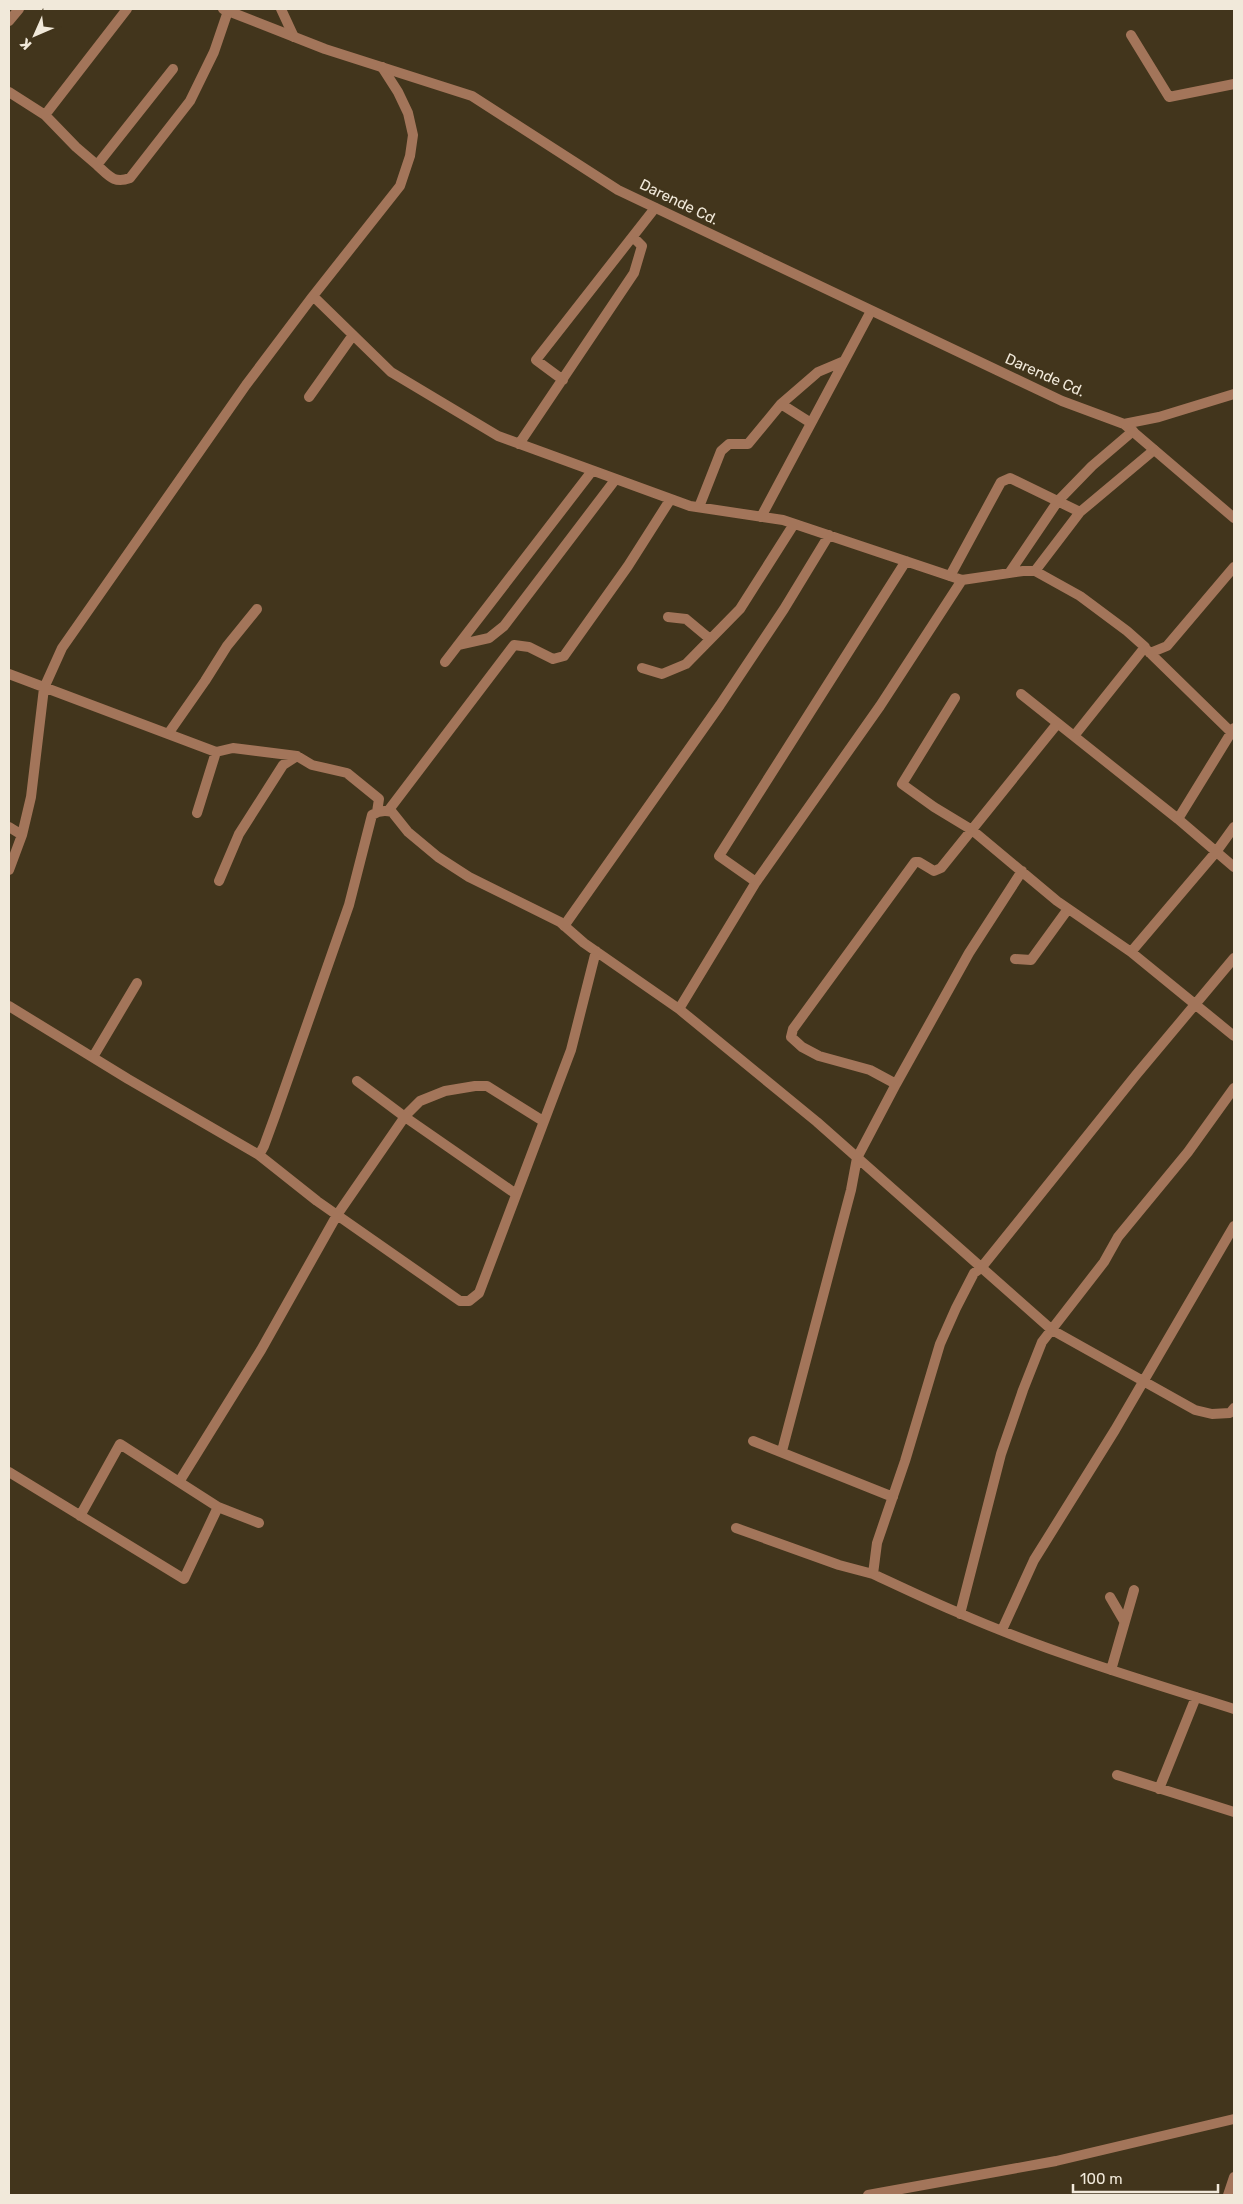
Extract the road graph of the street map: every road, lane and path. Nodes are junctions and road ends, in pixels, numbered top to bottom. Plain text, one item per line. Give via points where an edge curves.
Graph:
1 (18, 9) edge
2 (128, 9) edge
3 (281, 9) edge
4 (226, 10) edge
5 (9, 21) edge
6 (1131, 35) dead end
7 (294, 37) junction
8 (382, 67) junction
9 (172, 69) dead end
10 (1234, 84) edge
11 (9, 92) edge
12 (45, 115) junction
13 (97, 165) junction
14 (655, 208) junction
15 (633, 237) junction
16 (313, 296) junction
17 (871, 311) junction
18 (353, 335) junction
19 (844, 361) junction
20 (563, 380) junction
21 (1233, 395) edge
22 (309, 397) dead end
23 (781, 404) junction
24 (811, 423) junction
25 (1124, 424) junction
26 (1133, 431) junction
27 (519, 444) junction
28 (1154, 450) junction
29 (592, 471) junction
30 (615, 480) junction
31 (670, 500) junction
32 (1058, 501) junction
33 (699, 507) junction
34 (1080, 512) junction
35 (761, 517) junction
36 (1234, 518) edge
37 (794, 524) junction
38 (829, 535) junction
39 (906, 561) junction
40 (1234, 567) edge
41 (1035, 571) junction
42 (1010, 572) junction
43 (950, 576) junction
44 (962, 580) junction
45 (257, 609) dead end
46 (668, 618) dead end
47 (710, 639) junction
48 (458, 644) junction
49 (1148, 650) junction
50 (445, 662) dead end
51 (642, 668) dead end
52 (9, 674) edge
53 (44, 688) junction
54 (1021, 694) dead end
55 (955, 698) dead end
56 (1057, 724) junction
57 (168, 734) junction
58 (1232, 735) edge
59 (1074, 736) junction
60 (216, 752) junction
61 (297, 756) junction
62 (388, 811) junction
63 (376, 812) junction
64 (197, 813) dead end
65 (1178, 819) junction
66 (9, 827) edge
67 (1234, 827) edge
68 (972, 830) junction
69 (22, 835) junction
70 (1216, 852) junction
71 (1234, 867) edge
72 (9, 870) edge
73 (1022, 871) junction
74 (219, 881) dead end
75 (756, 882) junction
76 (1068, 908) junction
77 (564, 926) junction
78 (596, 951) junction
79 (1131, 952) junction
80 (1234, 958) edge
81 (1015, 959) dead end
82 (137, 983) dead end
83 (1194, 1005) junction
84 (9, 1006) edge
85 (679, 1009) junction
86 (1234, 1036) edge
87 (93, 1058) junction
88 (357, 1081) dead end
89 (896, 1084) junction
90 (1234, 1088) edge
91 (404, 1117) junction
92 (543, 1120) junction
93 (259, 1154) junction
94 (857, 1158) junction
95 (516, 1194) junction
96 (337, 1215) junction
97 (1234, 1226) edge
98 (981, 1268) junction
99 (1052, 1330) junction
100 (1142, 1382) junction
101 (1234, 1408) edge
102 (753, 1441) dead end
103 (782, 1451) junction
104 (9, 1472) edge
105 (179, 1482) junction
106 (893, 1496) junction
107 (218, 1507) junction
108 (80, 1516) junction
109 (260, 1523) dead end
110 (736, 1528) dead end
111 (873, 1574) junction
112 (1134, 1590) dead end
113 (1110, 1597) dead end
114 (960, 1614) junction
115 (1124, 1621) junction
116 (1002, 1630) junction
117 (1110, 1670) junction
118 (1196, 1697) junction
119 (1234, 1709) edge
120 (1118, 1776) dead end
121 (1159, 1789) junction
122 (1234, 1812) edge
123 (1234, 2119) edge
124 (1234, 2176) edge
125 (868, 2195) edge
126 (1228, 2195) edge

1 - 5 street
2 - 12 street
3 - 7 street
4 - 7 street, Darende Cd.
4 - 13 street via 214,52 190,101 130,178 121,182 113,180
6 - 10 street via 1169,97
7 - 8 street, Darende Cd.
8 - 14 street, Darende Cd. via 472,96 618,190
8 - 16 street via 408,113 413,135 410,156 400,186
9 - 13 street
11 - 12 street
12 - 13 street
14 - 15 street
14 - 17 street, Darende Cd.
15 - 20 street via 642,246 634,273
15 - 20 street via 536,360
16 - 18 street
16 - 53 street via 246,385 62,648
17 - 19 street
17 - 25 street, Darende Cd. via 1062,401
18 - 22 street
18 - 27 street via 391,372 498,436
19 - 23 street via 818,372
19 - 24 street
20 - 27 street
21 - 25 street
23 - 24 street
23 - 33 street via 748,444 729,444 721,450
24 - 35 street
25 - 26 street
26 - 28 street
26 - 32 street
27 - 29 street
28 - 34 street
28 - 36 street
29 - 30 street
29 - 48 street
30 - 31 street
30 - 48 street via 504,626 489,638
31 - 33 street
31 - 62 street via 564,656 553,659 529,647 514,645
32 - 34 street
32 - 42 street
32 - 43 street via 1010,478 1001,482
33 - 35 street
34 - 41 street
35 - 37 street
37 - 38 street
37 - 47 street via 740,609
38 - 39 street
38 - 77 street via 784,610 720,705
39 - 43 street
39 - 75 street via 720,856
40 - 49 street via 1167,646
41 - 42 street
41 - 49 street via 1080,596
42 - 44 street
43 - 44 street
44 - 75 street via 880,706
45 - 57 street via 226,646
46 - 47 street via 686,619
47 - 51 street via 686,664 674,670 662,674
48 - 50 street
49 - 58 street
49 - 59 street
52 - 53 street
53 - 57 street
53 - 69 street via 31,797
54 - 56 street
55 - 68 street via 902,784
56 - 59 street
56 - 68 street
57 - 60 street
58 - 65 street
59 - 65 street
60 - 61 street via 233,748
60 - 64 street
61 - 63 street via 312,765 347,773 357,779 379,799
61 - 74 street via 283,764 239,834
62 - 63 street
62 - 77 street via 421,844 469,878
63 - 93 street via 372,815 349,904
65 - 70 street
66 - 69 street
67 - 70 street
68 - 73 street
68 - 89 street via 941,868 934,871 915,862 793,1029 791,1037 810,1052 870,1070
69 - 72 street
70 - 71 street
70 - 79 street
73 - 76 street
73 - 89 street via 969,953
75 - 85 street
76 - 79 street
76 - 81 street via 1030,960
77 - 78 street
78 - 85 street
78 - 92 street via 571,1050
79 - 83 street
80 - 83 street
82 - 87 street
83 - 86 street
83 - 98 street
84 - 87 street
85 - 94 street
87 - 93 street
88 - 91 street
89 - 94 street
90 - 99 street via 1188,1152 1118,1237 1104,1262
91 - 92 street via 420,1101 445,1091 487,1086
91 - 95 street
91 - 96 street
92 - 95 street
93 - 96 street
94 - 98 street
94 - 103 street
95 - 96 street via 478,1293 469,1301 460,1301
96 - 105 street via 261,1350
97 - 100 street
98 - 99 street
98 - 106 street via 974,1273 940,1344
99 - 100 street
99 - 114 street via 1042,1342 1001,1454
100 - 101 street via 1195,1410 1212,1414 1230,1413
100 - 116 street via 1034,1560
102 - 103 street
103 - 106 street
104 - 108 street
105 - 107 street
105 - 108 street via 120,1444
106 - 111 street via 877,1543
107 - 108 street via 184,1579
107 - 109 street
110 - 111 street
111 - 114 street
112 - 115 street
113 - 115 street
114 - 116 street
115 - 117 street
116 - 117 street
117 - 118 street
118 - 119 street
118 - 121 street
120 - 121 street
121 - 122 street
123 - 125 street via 1056,2161
124 - 126 street

